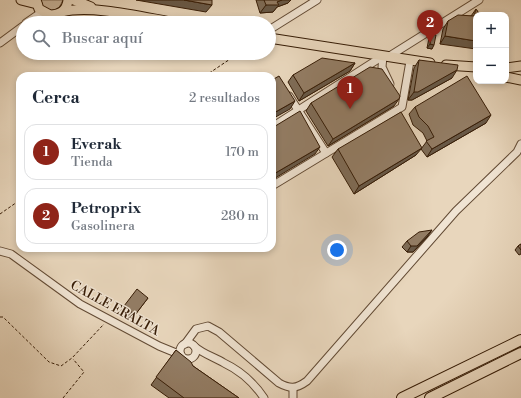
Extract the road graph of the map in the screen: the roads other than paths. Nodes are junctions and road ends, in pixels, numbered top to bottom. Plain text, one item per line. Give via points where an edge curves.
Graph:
1 (22, 0) edge
2 (68, 0) edge
3 (74, 0) edge
4 (317, 0) edge
5 (479, 0) edge
6 (38, 5) edge
7 (104, 11) junction
8 (62, 12) junction
9 (31, 16) edge
10 (134, 16) edge
11 (276, 26) edge
12 (16, 31) edge
13 (276, 39) edge
14 (0, 43) edge
15 (385, 57) junction
16 (410, 61) junction
17 (435, 64) junction
18 (521, 66) edge
19 (473, 67) edge
20 (509, 68) edge
21 (473, 72) edge
22 (509, 78) edge
23 (521, 80) edge
24 (283, 87) edge
25 (402, 107) junction
26 (298, 110) junction
27 (276, 124) edge
28 (521, 144) edge
29 (326, 154) junction
30 (276, 184) edge
31 (0, 251) edge
32 (194, 332) junction
33 (521, 340) edge
34 (184, 344) junction
35 (159, 346) junction
36 (194, 346) junction
37 (521, 353) edge
38 (181, 355) junction
39 (213, 358) junction
40 (190, 360) junction
41 (521, 360) edge
42 (474, 377) junction
43 (293, 388) junction
44 (264, 398) edge
45 (293, 398) edge
46 (402, 398) edge
47 (430, 398) edge

1 - 6 main road
2 - 8 main road
3 - 7 main road
4 - 11 street
5 - 15 street
6 - 8 main road via 50,15
6 - 9 street
7 - 8 main road
7 - 10 main road
12 - 14 street
13 - 15 main road
15 - 16 main road
15 - 25 street via 382,67
15 - 26 street
16 - 17 main road
16 - 25 street
17 - 19 main road
17 - 21 main road
18 - 20 main road
22 - 23 main road
24 - 26 street
25 - 29 street
26 - 27 street
26 - 29 street
28 - 43 street via 514,155 456,211 307,381
29 - 30 street
31 - 35 street, CALLE ERALTA via 11,254 66,295
32 - 34 street
32 - 36 street
32 - 43 street via 200,326 214,328 278,383
33 - 46 highway
34 - 35 street via 175,348
34 - 36 street
34 - 38 street via 180,350
35 - 38 street, CALLE ERALTA
36 - 39 street
36 - 40 street via 196,350
37 - 42 highway
38 - 40 street
39 - 40 street
39 - 44 street via 246,377
41 - 42 highway
42 - 47 highway
43 - 45 street

